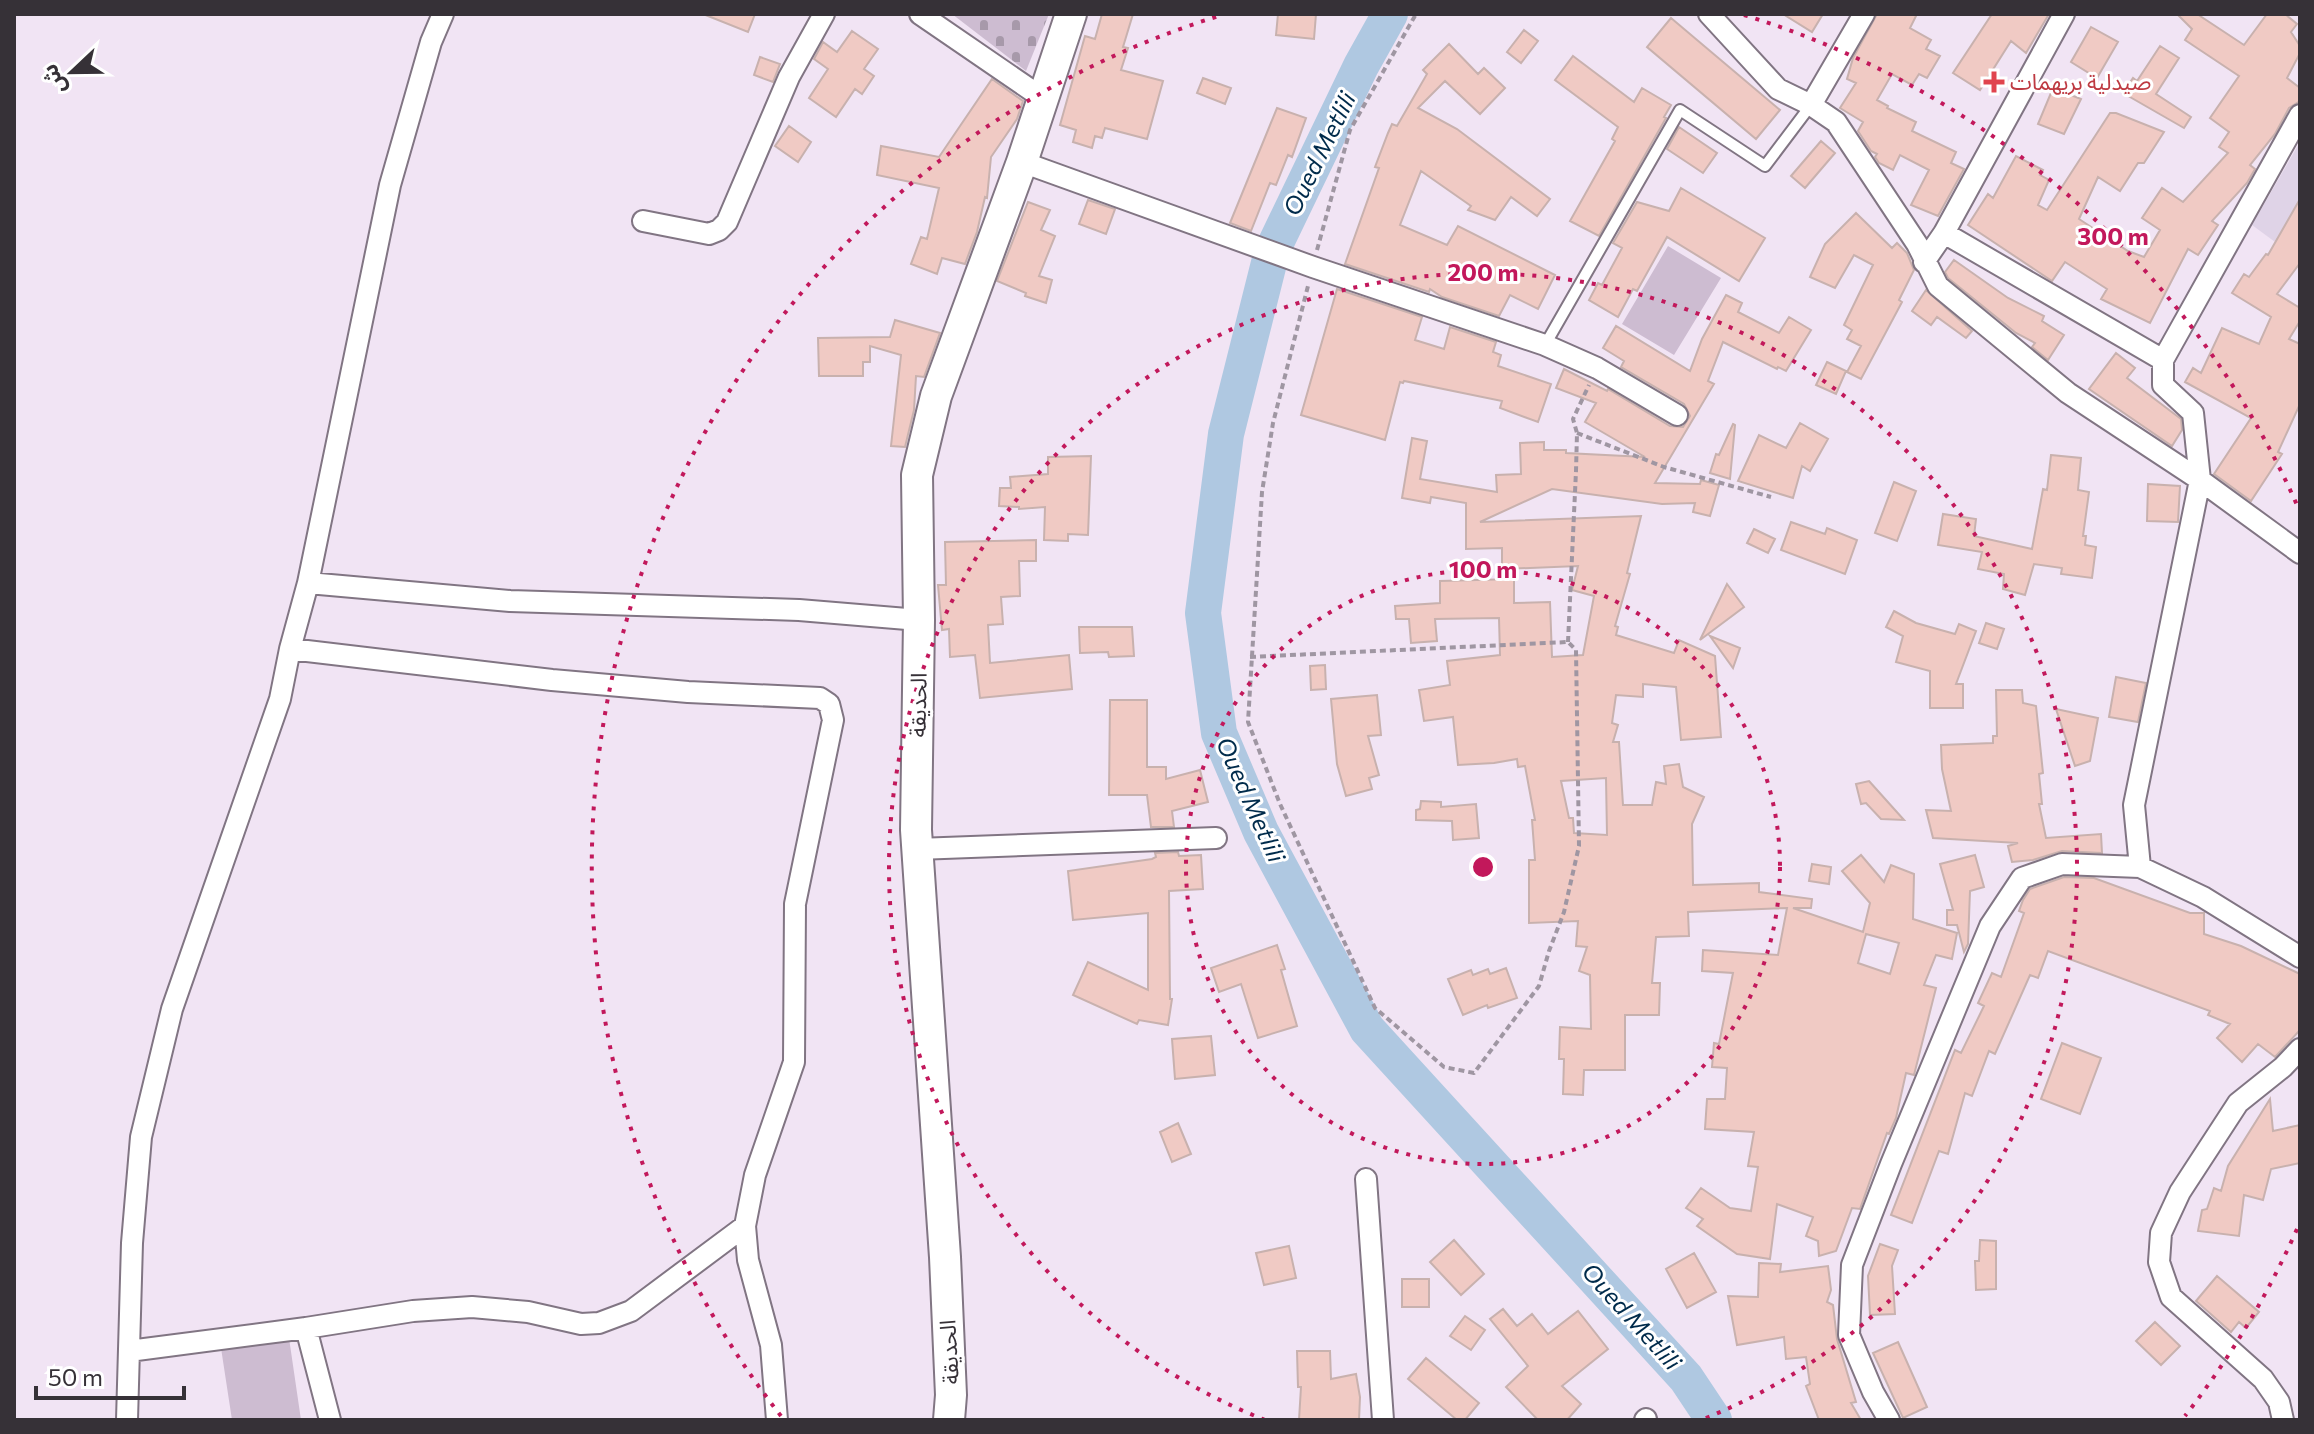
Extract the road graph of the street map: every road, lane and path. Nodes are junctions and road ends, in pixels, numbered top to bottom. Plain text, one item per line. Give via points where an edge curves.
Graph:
1 (443, 14) edge
2 (824, 14) edge
3 (920, 14) edge
4 (1071, 14) edge
5 (1416, 14) edge
6 (1709, 14) edge
7 (1864, 14) edge
8 (2064, 14) edge
9 (1044, 99) junction
10 (1811, 105) junction
11 (2300, 115) edge
12 (1022, 162) junction
13 (643, 221) dead end
14 (1944, 233) junction
15 (1924, 262) junction
16 (1313, 267) junction
17 (1545, 345) junction
18 (2163, 360) junction
19 (1597, 368) junction
20 (1677, 415) dead end
21 (1577, 433) junction
22 (2200, 480) junction
23 (1771, 497) dead end
24 (2300, 553) edge
25 (308, 583) junction
26 (919, 620) junction
27 (1568, 642) junction
28 (290, 649) junction
29 (1250, 657) junction
30 (1216, 838) dead end
31 (917, 849) junction
32 (2140, 867) junction
33 (2300, 957) edge
34 (2300, 1049) edge
35 (1366, 1179) dead end
36 (745, 1226) junction
37 (306, 1328) junction
38 (129, 1351) junction
39 (127, 1420) edge
40 (330, 1420) edge
41 (777, 1420) edge
42 (949, 1420) edge
43 (1383, 1420) edge
44 (1889, 1420) edge
45 (2283, 1420) edge

1 - 25 street via 390,185
2 - 13 street via 789,77 727,222 709,234
3 - 9 street
4 - 9 street, الحديقة
5 - 16 path via 1350,130
6 - 10 street via 1778,89
7 - 10 street
8 - 14 street
9 - 12 street, الحديقة
10 - 15 street via 1836,122
10 - 17 lane via 1765,166 1680,110
11 - 18 street
12 - 16 street
12 - 26 street, الحديقة via 936,396 917,475
14 - 15 street
14 - 18 street
15 - 22 street via 1938,286 2068,393
16 - 17 street
16 - 29 path via 1273,423 1262,492
17 - 19 street
18 - 22 street via 2163,385 2193,413
19 - 20 street
19 - 21 path via 1573,419
21 - 23 path via 1664,467
21 - 27 path
22 - 24 street
22 - 32 street via 2134,805
25 - 26 street via 510,601 799,610
25 - 28 street
26 - 31 street, الحديقة
27 - 29 path
27 - 29 path via 1576,650 1579,846 1539,986 1474,1073 1444,1067 1375,1008 1280,804 1248,722
28 - 36 street via 598,684 820,698 829,704 833,720 795,904 794,1062 755,1175
28 - 38 street via 280,699 172,1009 141,1137
30 - 31 street
31 - 42 street, الحديقة via 945,1257
32 - 33 street via 2203,897
32 - 44 street via 2062,864 2022,878 1990,926 1852,1265 1849,1335
34 - 45 street via 2238,1103 2180,1192 2161,1233 2159,1262 2171,1297 2263,1379 2279,1402
35 - 43 street
36 - 37 street via 631,1311 599,1323 472,1307
36 - 41 street via 748,1260 771,1345
37 - 38 street
37 - 40 street
38 - 39 street

